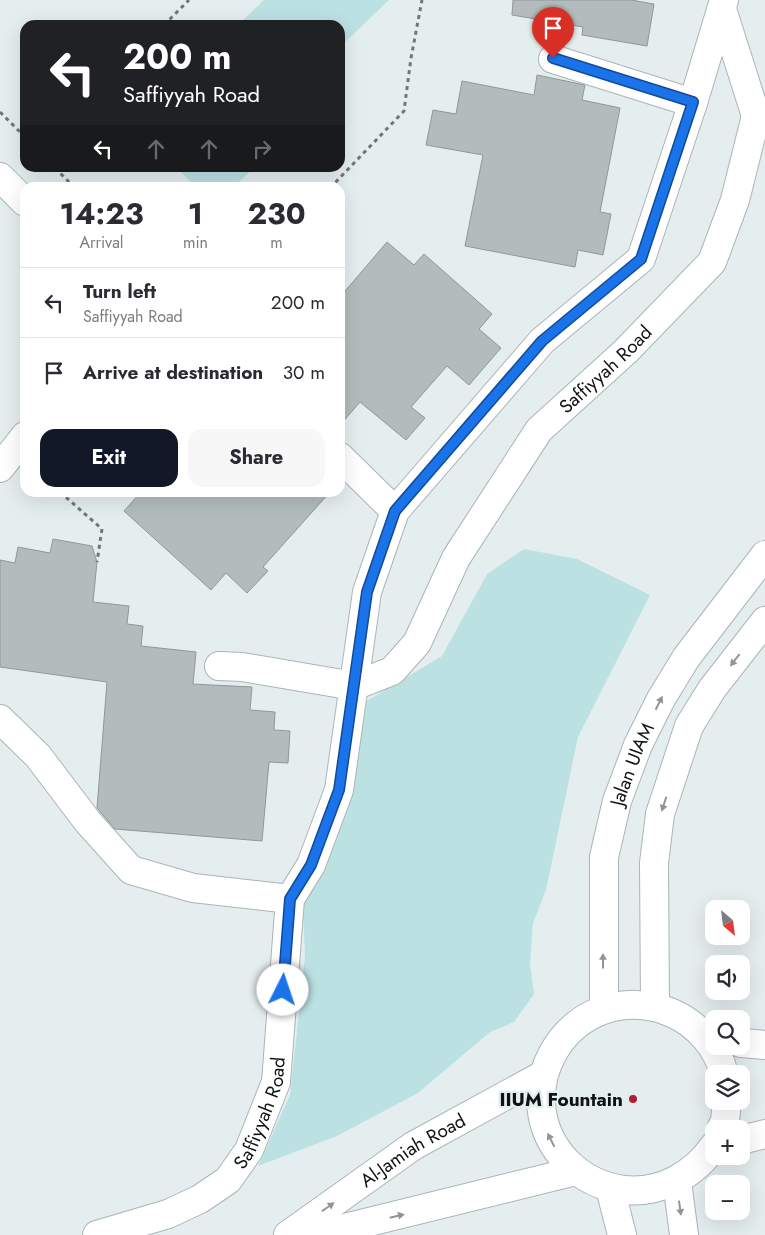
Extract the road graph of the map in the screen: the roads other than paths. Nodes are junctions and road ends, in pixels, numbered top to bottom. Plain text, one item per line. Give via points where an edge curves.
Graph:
1 (723, 5) edge
2 (553, 58) dead end
3 (693, 102) junction
4 (0, 177) edge
5 (20, 197) edge
6 (20, 442) edge
7 (345, 462) edge
8 (0, 468) edge
9 (395, 511) junction
10 (765, 555) edge
11 (765, 621) edge
12 (219, 666) dead end
13 (354, 686) junction
14 (0, 719) edge
15 (290, 899) junction
16 (655, 1007) junction
17 (604, 1009) junction
18 (705, 1035) edge
19 (750, 1044) edge
20 (765, 1045) edge
21 (543, 1075) junction
22 (765, 1134) edge
23 (750, 1138) edge
24 (705, 1157) edge
25 (576, 1171) junction
26 (677, 1181) junction
27 (610, 1188) junction
28 (97, 1235) edge
29 (288, 1235) edge
30 (316, 1235) edge
31 (622, 1235) edge
32 (684, 1235) edge

1 - 3 street, Saffiyyah Road
1 - 13 street, Saffiyyah Road via 756,116 735,200 712,262 626,351 539,430 456,558 417,643 392,671
2 - 3 street
3 - 9 street, Saffiyyah Road via 641,259 542,341
4 - 5 street
6 - 8 street
7 - 9 street
9 - 13 street, Saffiyyah Road via 367,592
17 -> 10 street, Jalan UIAM via 604,857 617,800 638,745 661,699 686,658
11 -> 16 street, Jalan UIAM via 712,689 689,726 660,814 654,863
12 - 13 street
13 - 15 street, Saffiyyah Road via 339,790 311,865
14 - 15 street via 38,756 88,822 131,870 194,888
15 - 28 street, Saffiyyah Road via 276,1082 249,1150 228,1180 200,1199 168,1214
16 - 17 street via 629,1004
16 - 18 street via 685,1019
17 - 21 street via 586,1017 559,1042
19 - 20 street
25 -> 21 street via 557,1152 545,1128 540,1102
29 -> 21 street, Al-Jamiah Road via 413,1146
22 - 23 street
24 - 26 street
25 - 27 street
30 -> 25 street
26 - 27 street via 633,1191
26 -> 32 street
27 - 31 street

